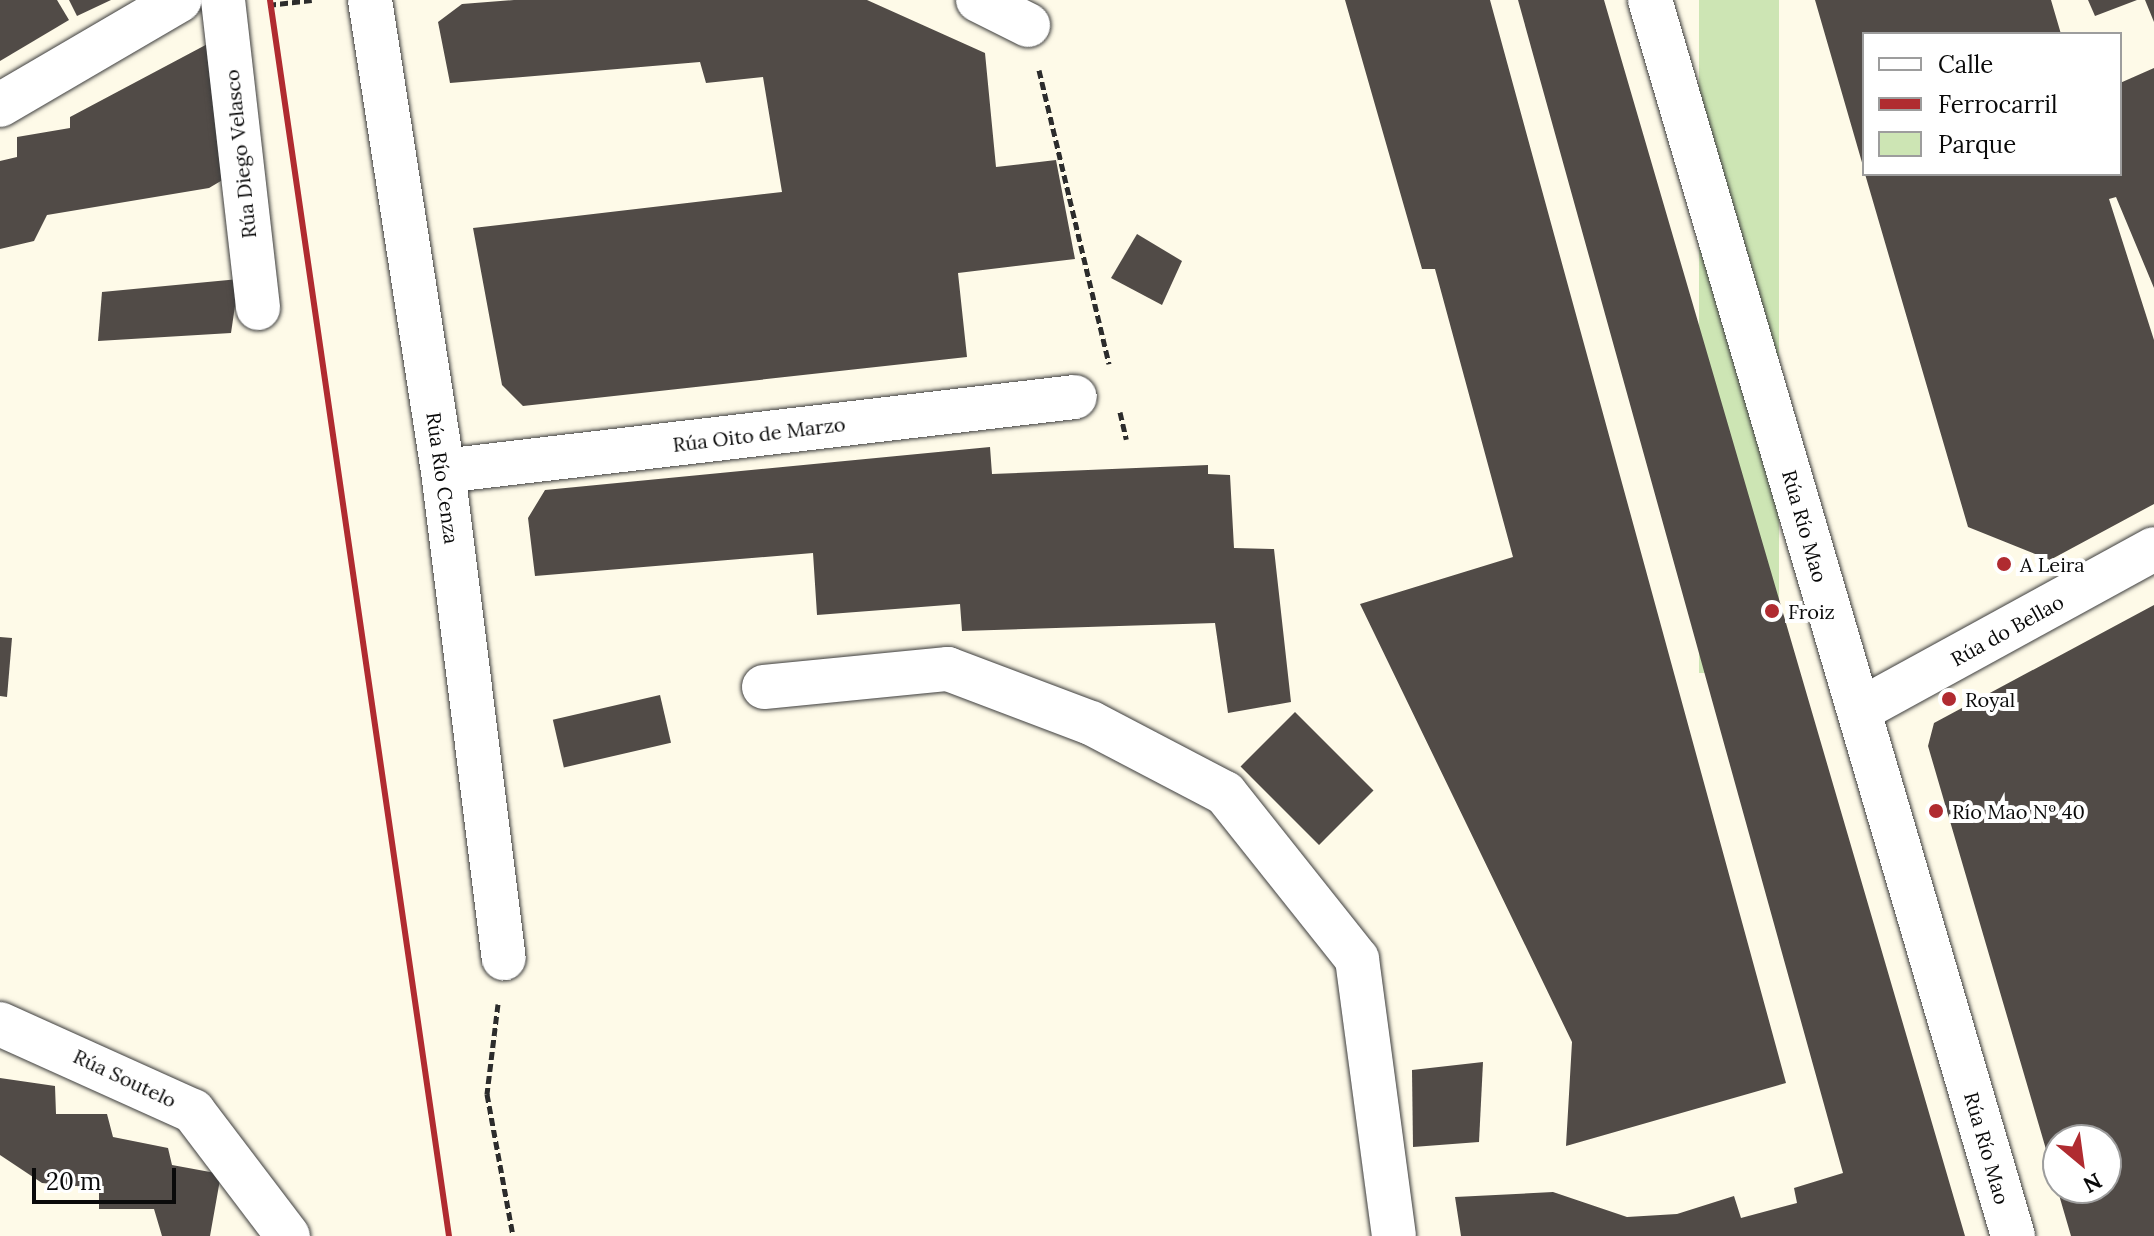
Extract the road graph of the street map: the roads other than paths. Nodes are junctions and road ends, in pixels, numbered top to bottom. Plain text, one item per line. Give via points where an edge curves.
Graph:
1 (180, 0) edge
2 (223, 0) edge
3 (370, 0) edge
4 (978, 0) edge
5 (1650, 0) edge
6 (1028, 25) road end
7 (0, 105) edge
8 (258, 308) dead end
9 (1093, 387) road end
10 (443, 471) junction
11 (2154, 549) edge
12 (764, 687) dead end
13 (1860, 710) junction
14 (504, 958) road end
15 (0, 1024) edge
16 (288, 1236) edge
17 (1394, 1236) edge
18 (2013, 1236) edge

1 - 7 street
2 - 8 street, Rúa Diego Velasco
3 - 10 street, Rúa Río Cenza
4 - 6 street
5 - 13 street, Rúa Río Mao
9 - 10 street, Rúa Oito de Marzo
10 - 14 street, Rúa Río Cenza
11 - 13 street, Rúa do Bellao
12 - 17 street via 948,669 1091,723 1225,793 1357,959
13 - 18 street, Rúa Río Mao
15 - 16 street, Rúa Soutelo via 193,1111

